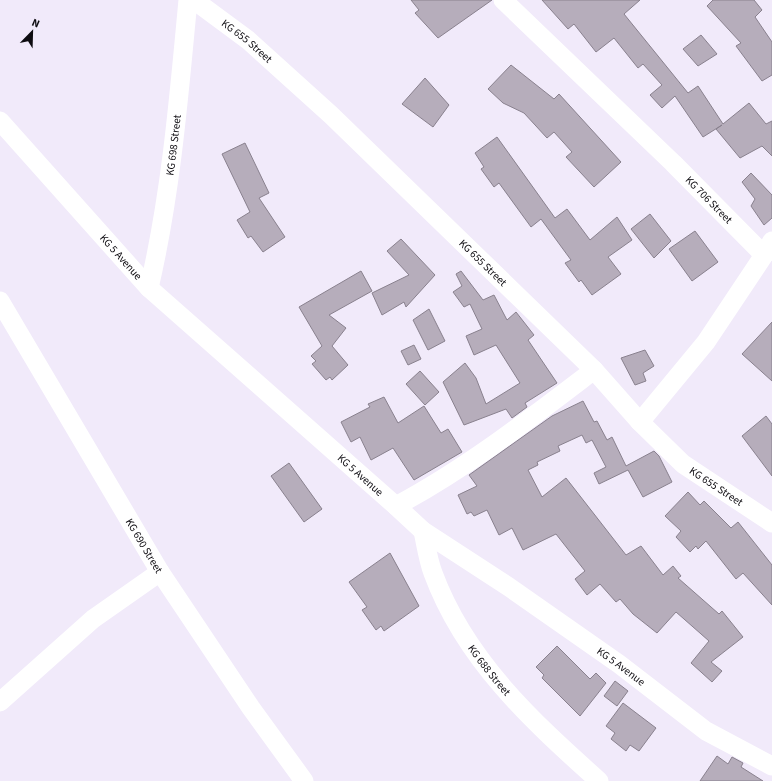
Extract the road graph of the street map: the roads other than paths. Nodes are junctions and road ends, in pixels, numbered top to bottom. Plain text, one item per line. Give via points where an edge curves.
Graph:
1 (188, 0) edge
2 (194, 0) edge
3 (503, 0) edge
4 (0, 121) edge
5 (768, 248) edge
6 (149, 288) junction
7 (0, 301) edge
8 (594, 370) junction
9 (640, 422) junction
10 (396, 506) junction
11 (772, 524) edge
12 (422, 531) junction
13 (160, 572) junction
14 (0, 702) edge
15 (772, 766) edge
16 (304, 781) edge
17 (599, 781) edge

1 - 6 street, KG 698 Street via 179,102 159,244
2 - 8 street, KG 655 Street via 248,40 331,115
3 - 5 street, KG 706 Street via 673,163
4 - 6 street, KG 5 Avenue
5 - 9 street, KG 706 Street via 706,342
6 - 10 street, KG 5 Avenue
7 - 13 street, KG 690 Street
8 - 9 street, KG 655 Street
8 - 10 street via 523,424 428,489
9 - 11 street, KG 655 Street via 682,464
10 - 12 street, KG 5 Avenue
12 - 15 street, KG 5 Avenue via 587,641 706,731
12 - 17 street, KG 688 Street via 432,571 442,596 477,656 503,689
13 - 14 street via 93,619
13 - 16 street, KG 690 Street via 251,708

